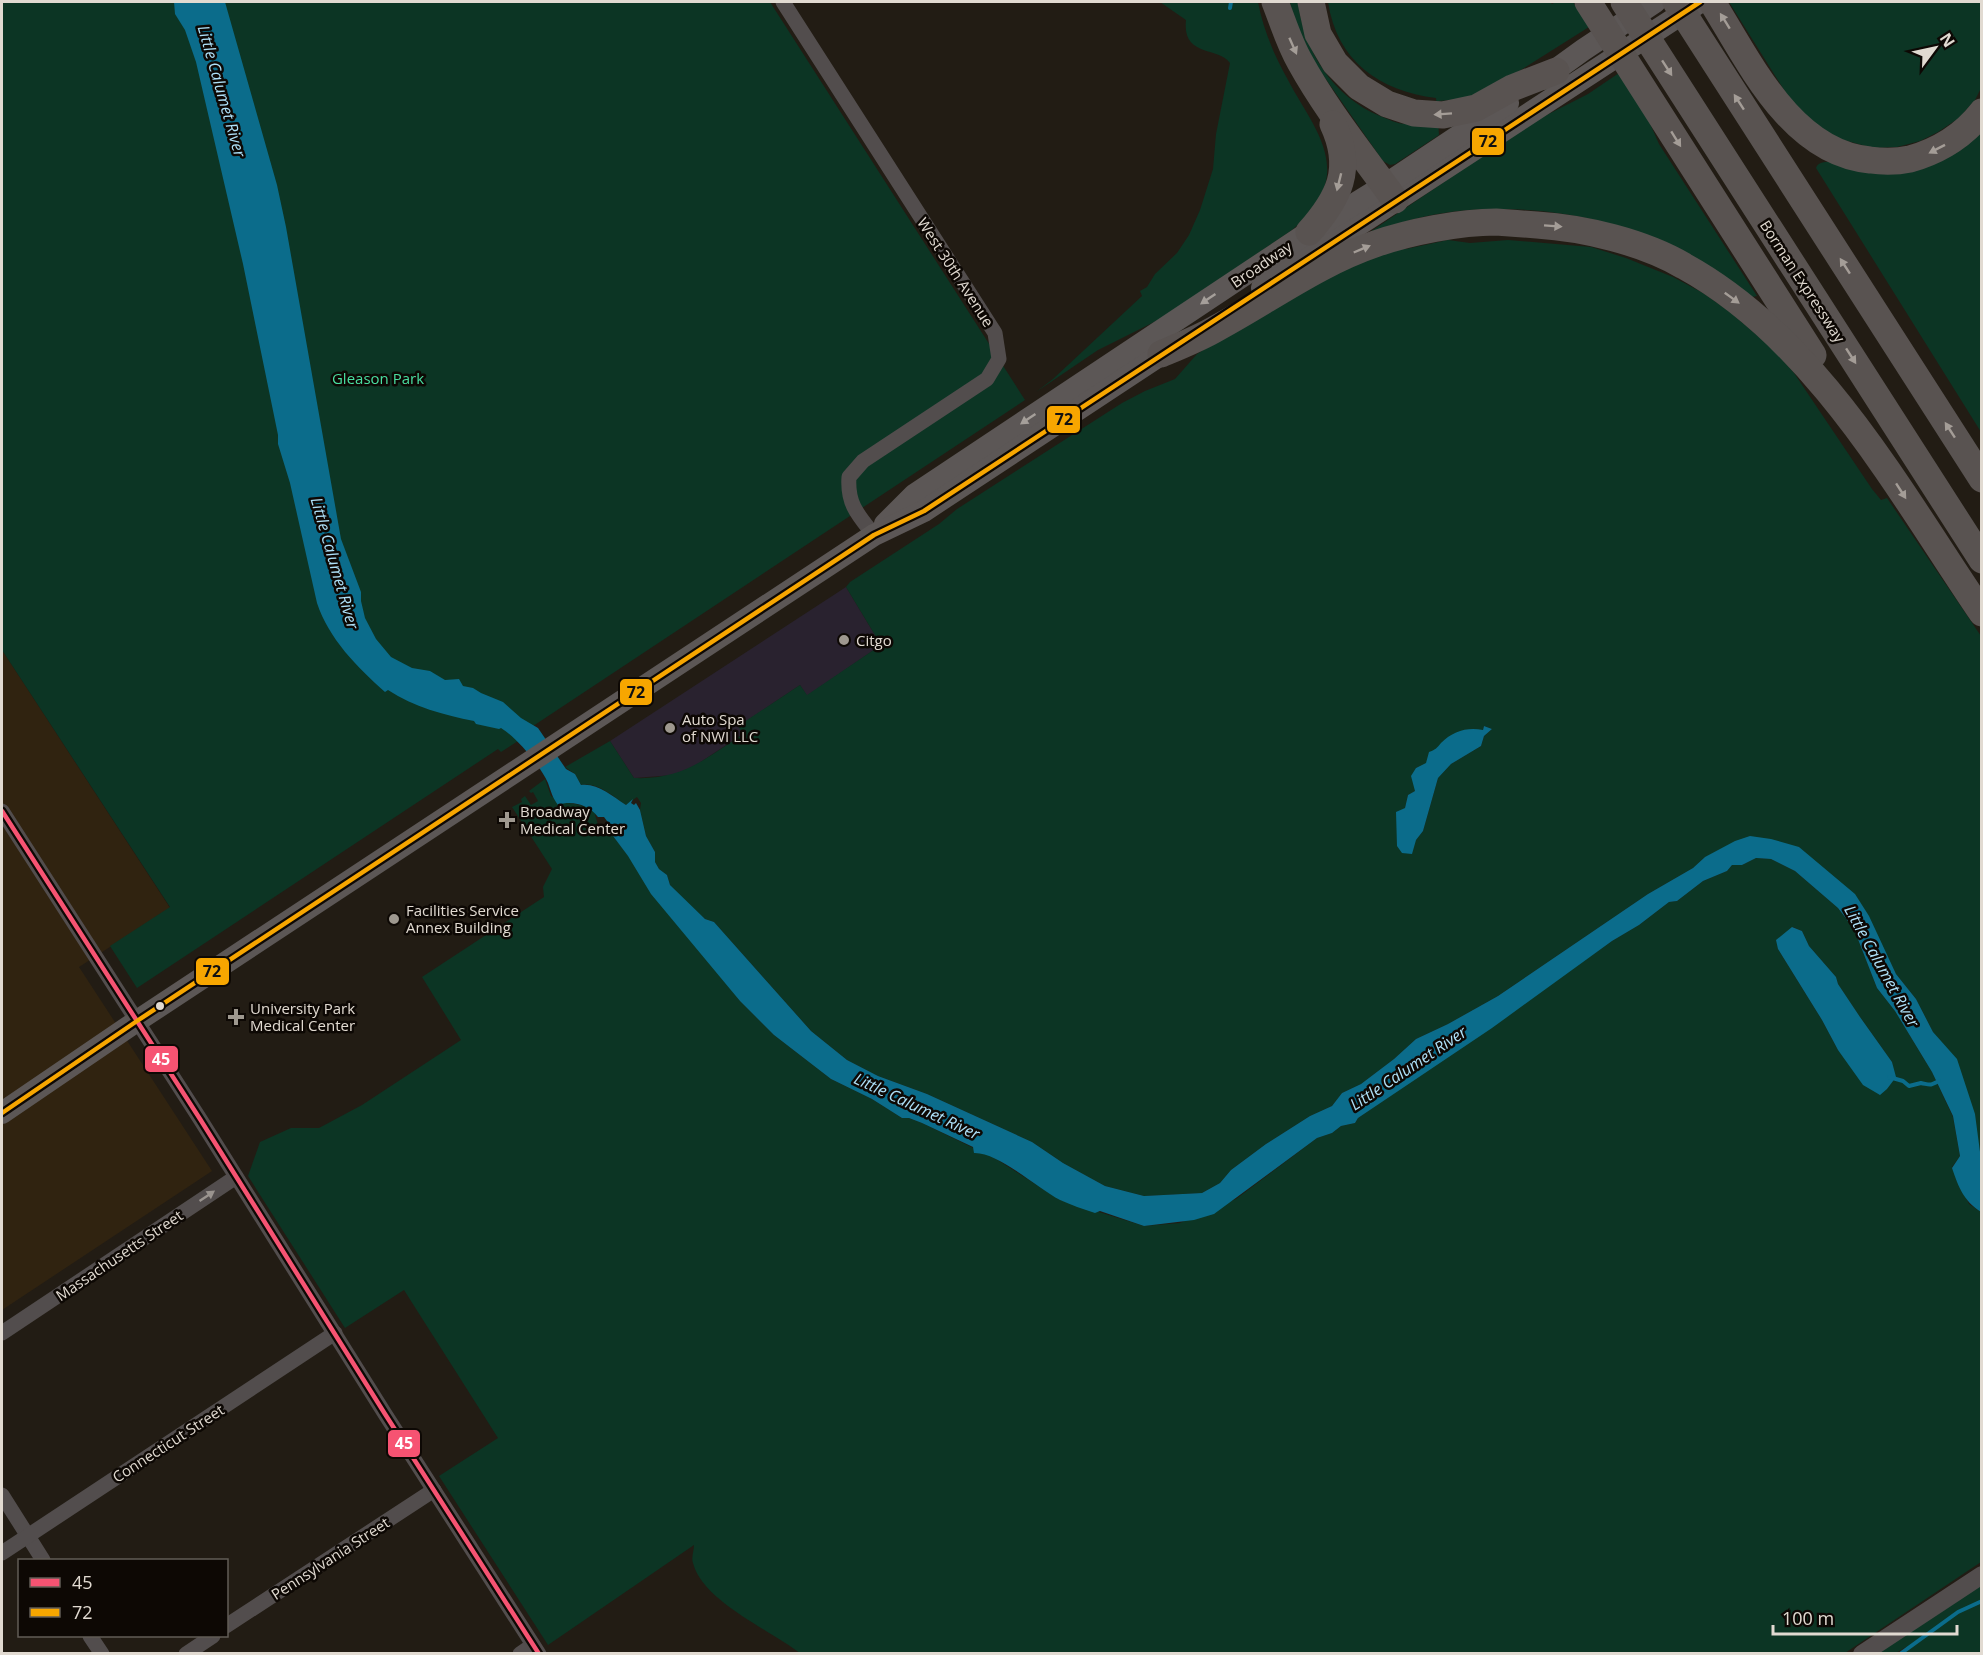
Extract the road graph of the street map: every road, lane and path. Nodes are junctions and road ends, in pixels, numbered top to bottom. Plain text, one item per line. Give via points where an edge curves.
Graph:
1 (783, 2) edge
2 (1275, 2) edge
3 (1311, 2) edge
4 (1588, 2) edge
5 (1624, 2) edge
6 (1655, 2) edge
7 (1676, 2) edge
8 (1700, 2) edge
9 (1712, 2) edge
10 (1556, 70) junction
11 (1316, 88) junction
12 (1982, 112) edge
13 (1390, 193) junction
14 (1309, 232) junction
15 (1161, 354) junction
16 (1881, 462) junction
17 (1982, 479) edge
18 (874, 535) junction
19 (1982, 560) edge
20 (1982, 613) edge
21 (2, 811) edge
22 (137, 1021) junction
23 (2, 1113) edge
24 (236, 1176) junction
25 (2, 1333) edge
26 (335, 1334) junction
27 (434, 1490) junction
28 (2, 1495) edge
29 (27, 1536) junction
30 (2, 1553) edge
31 (42, 1559) edge
32 (1982, 1575) edge
33 (228, 1625) edge
34 (91, 1637) edge
35 (210, 1637) edge
36 (531, 1651) edge
37 (102, 1653) edge
38 (186, 1653) edge
39 (1862, 1653) edge

1 - 18 street, West 30th Avenue via 995,333 999,359 987,379 863,461 849,477 852,505
2 -> 11 highway via 1299,60
10 -> 3 highway via 1476,108 1443,115 1414,112 1387,104 1359,87 1335,63 1318,34
4 -> 16 highway
5 -> 19 highway, Borman Expressway
6 - 10 main road, Broadway
17 -> 7 highway
8 - 13 main road, Broadway via 1596,70
12 -> 9 highway via 1952,141 1895,163 1862,160 1833,151 1803,131 1774,99
10 - 13 main road, Broadway
11 - 13 highway
11 -> 14 highway via 1335,129 1342,154 1342,178 1327,211
13 - 14 main road, Broadway
13 - 15 main road, Broadway
14 -> 18 main road, Broadway via 914,495
15 -> 16 highway via 1215,330 1341,258 1392,238 1494,222 1563,227 1628,242 1684,265 1736,300 1781,338 1816,377
15 - 18 main road, Broadway via 924,511
16 -> 20 highway
18 - 22 main road, Broadway
21 - 22 street
22 - 23 main road, Broadway
22 - 24 street
25 -> 24 street, Massachusetts Street
24 - 26 street
26 - 27 street
26 - 29 street, Connecticut Street
27 - 33 street, Pennsylvania Street
27 - 36 street
28 - 29 street
29 - 30 street, Connecticut Street
29 - 31 street
32 - 39 street
34 - 37 street
35 - 38 street

